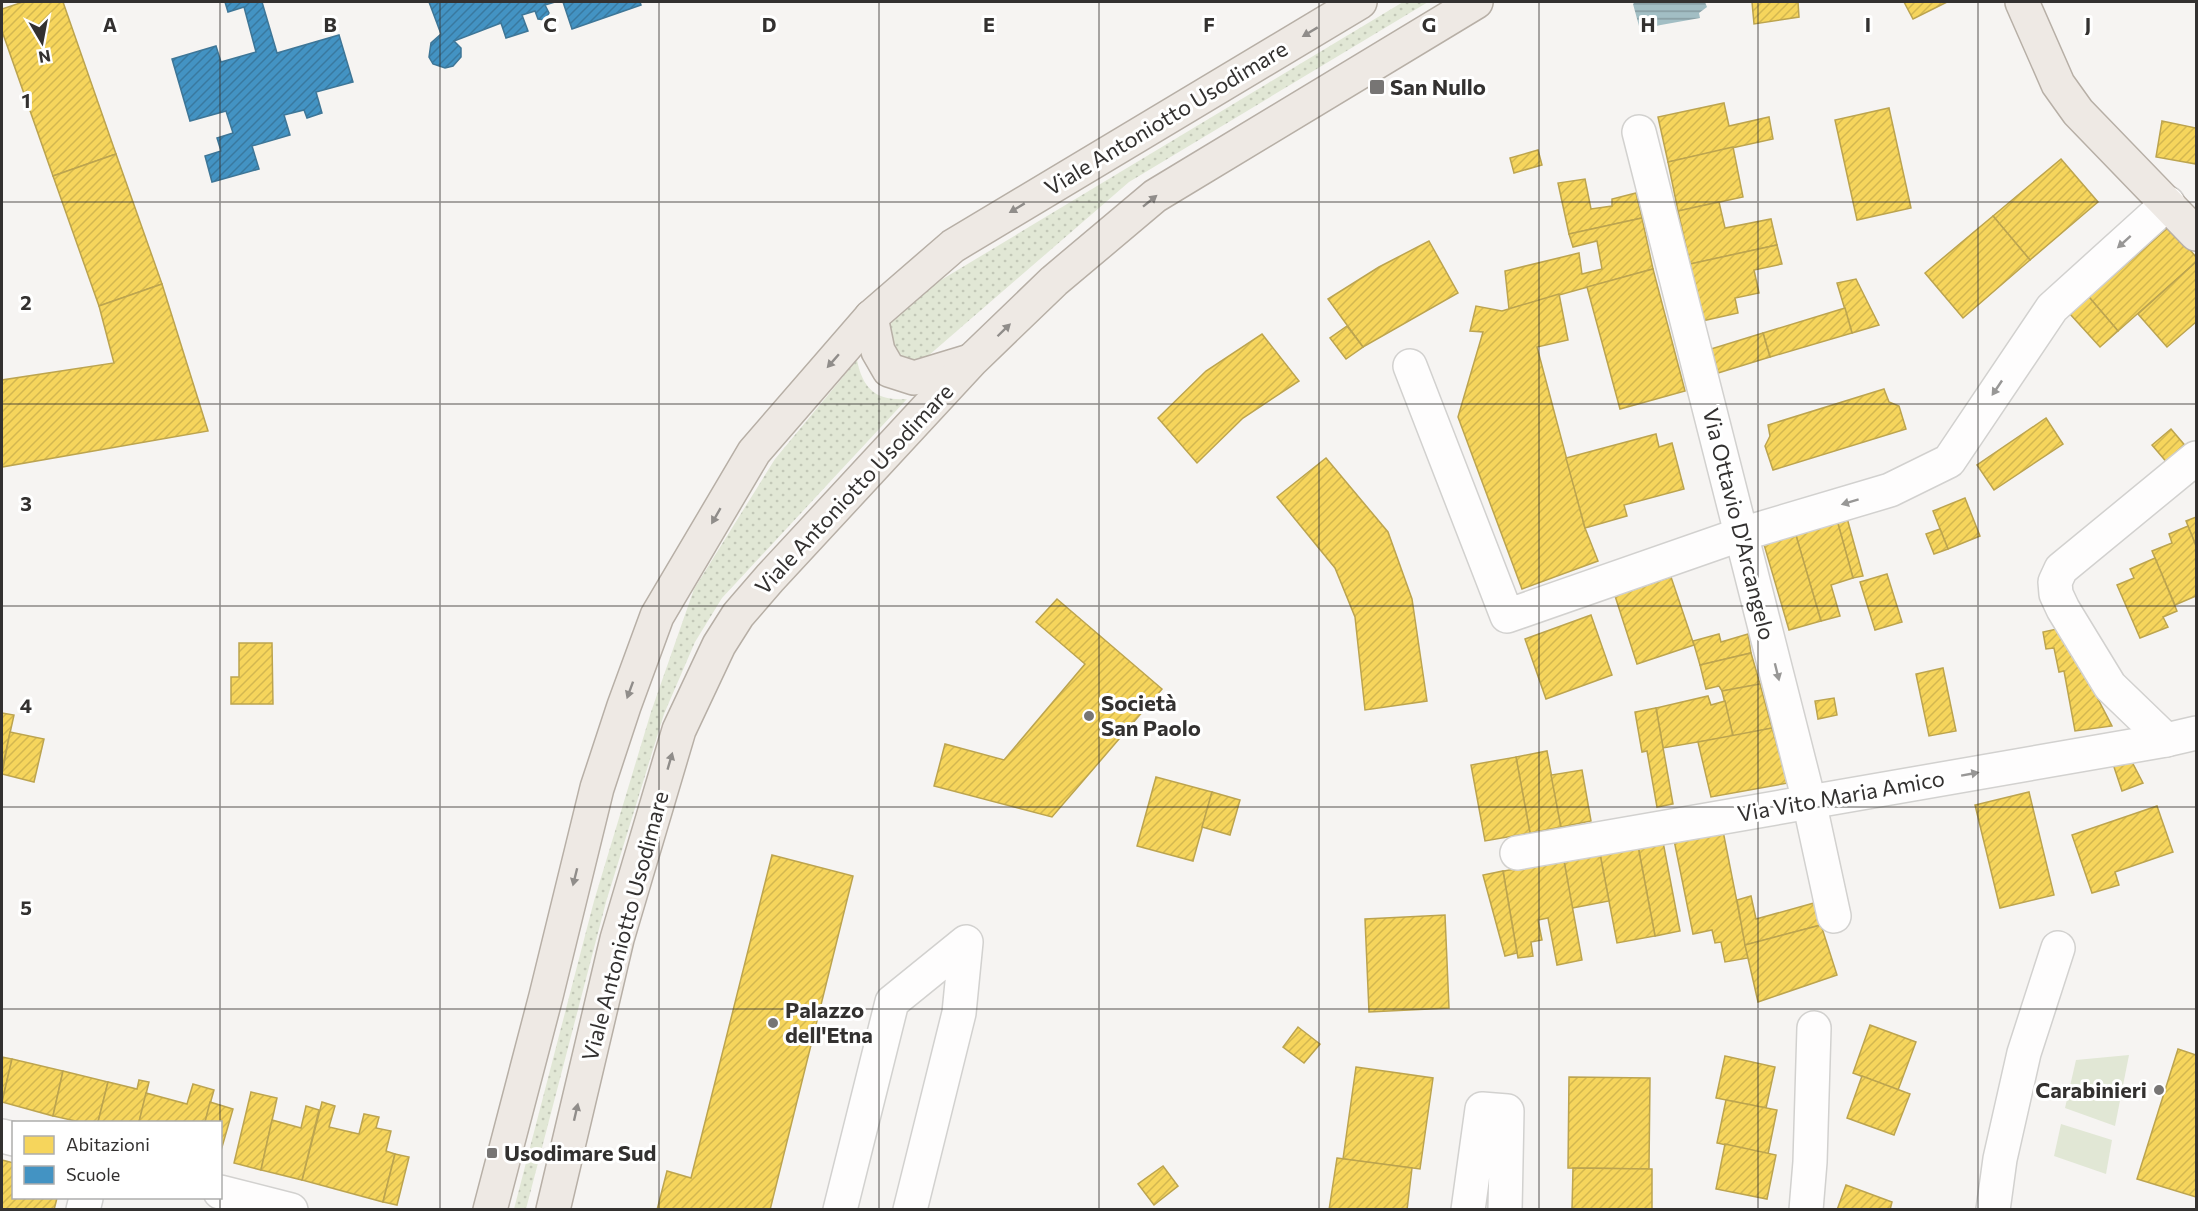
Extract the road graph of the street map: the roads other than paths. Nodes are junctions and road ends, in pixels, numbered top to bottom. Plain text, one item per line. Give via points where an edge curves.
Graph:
1 (1360, 2) edge
2 (1476, 2) edge
3 (2022, 2) edge
4 (1639, 132) dead end
5 (2168, 203) junction
6 (2196, 234) edge
7 (871, 317) junction
8 (972, 360) junction
9 (1410, 366) dead end
10 (2196, 458) edge
11 (1742, 534) junction
12 (2181, 736) edge
13 (1809, 801) junction
14 (1517, 853) dead end
15 (1834, 916) dead end
16 (2058, 948) dead end
17 (1814, 1028) dead end
18 (222, 1192) edge
19 (291, 1209) edge
20 (490, 1209) edge
21 (553, 1209) edge
22 (840, 1209) edge
23 (910, 1209) edge
24 (1468, 1209) edge
25 (1505, 1209) edge
26 (1806, 1209) edge
27 (1993, 1209) edge

1 -> 7 main road, Viale Antoniotto Usodimare via 953,246
8 -> 2 main road, Viale Antoniotto Usodimare via 1054,281 1155,196
3 - 5 main road via 2058,84 2078,112
4 - 11 street, Via Ottavio D'Arcangelo
5 - 6 main road
5 -> 11 street via 2052,308 1949,461 1890,490
7 - 8 main road via 878,351 889,370 914,378
7 -> 20 main road, Viale Antoniotto Usodimare via 754,452 657,616 597,788
21 -> 8 main road, Viale Antoniotto Usodimare via 617,939 679,730 719,645 738,615 770,578
9 - 11 street via 1507,615
10 - 12 street via 2061,569 2055,582 2063,609 2110,686
11 -> 13 street, Via Ottavio D'Arcangelo
13 -> 12 street, Via Vito Maria Amico
13 - 14 street, Via Vito Maria Amico
13 - 15 street, Via Ottavio D'Arcangelo
16 - 27 street via 2024,1053
17 - 26 street
18 - 19 street
22 - 23 street via 892,1002 966,942 959,1013
24 - 25 street via 1482,1109 1507,1111

